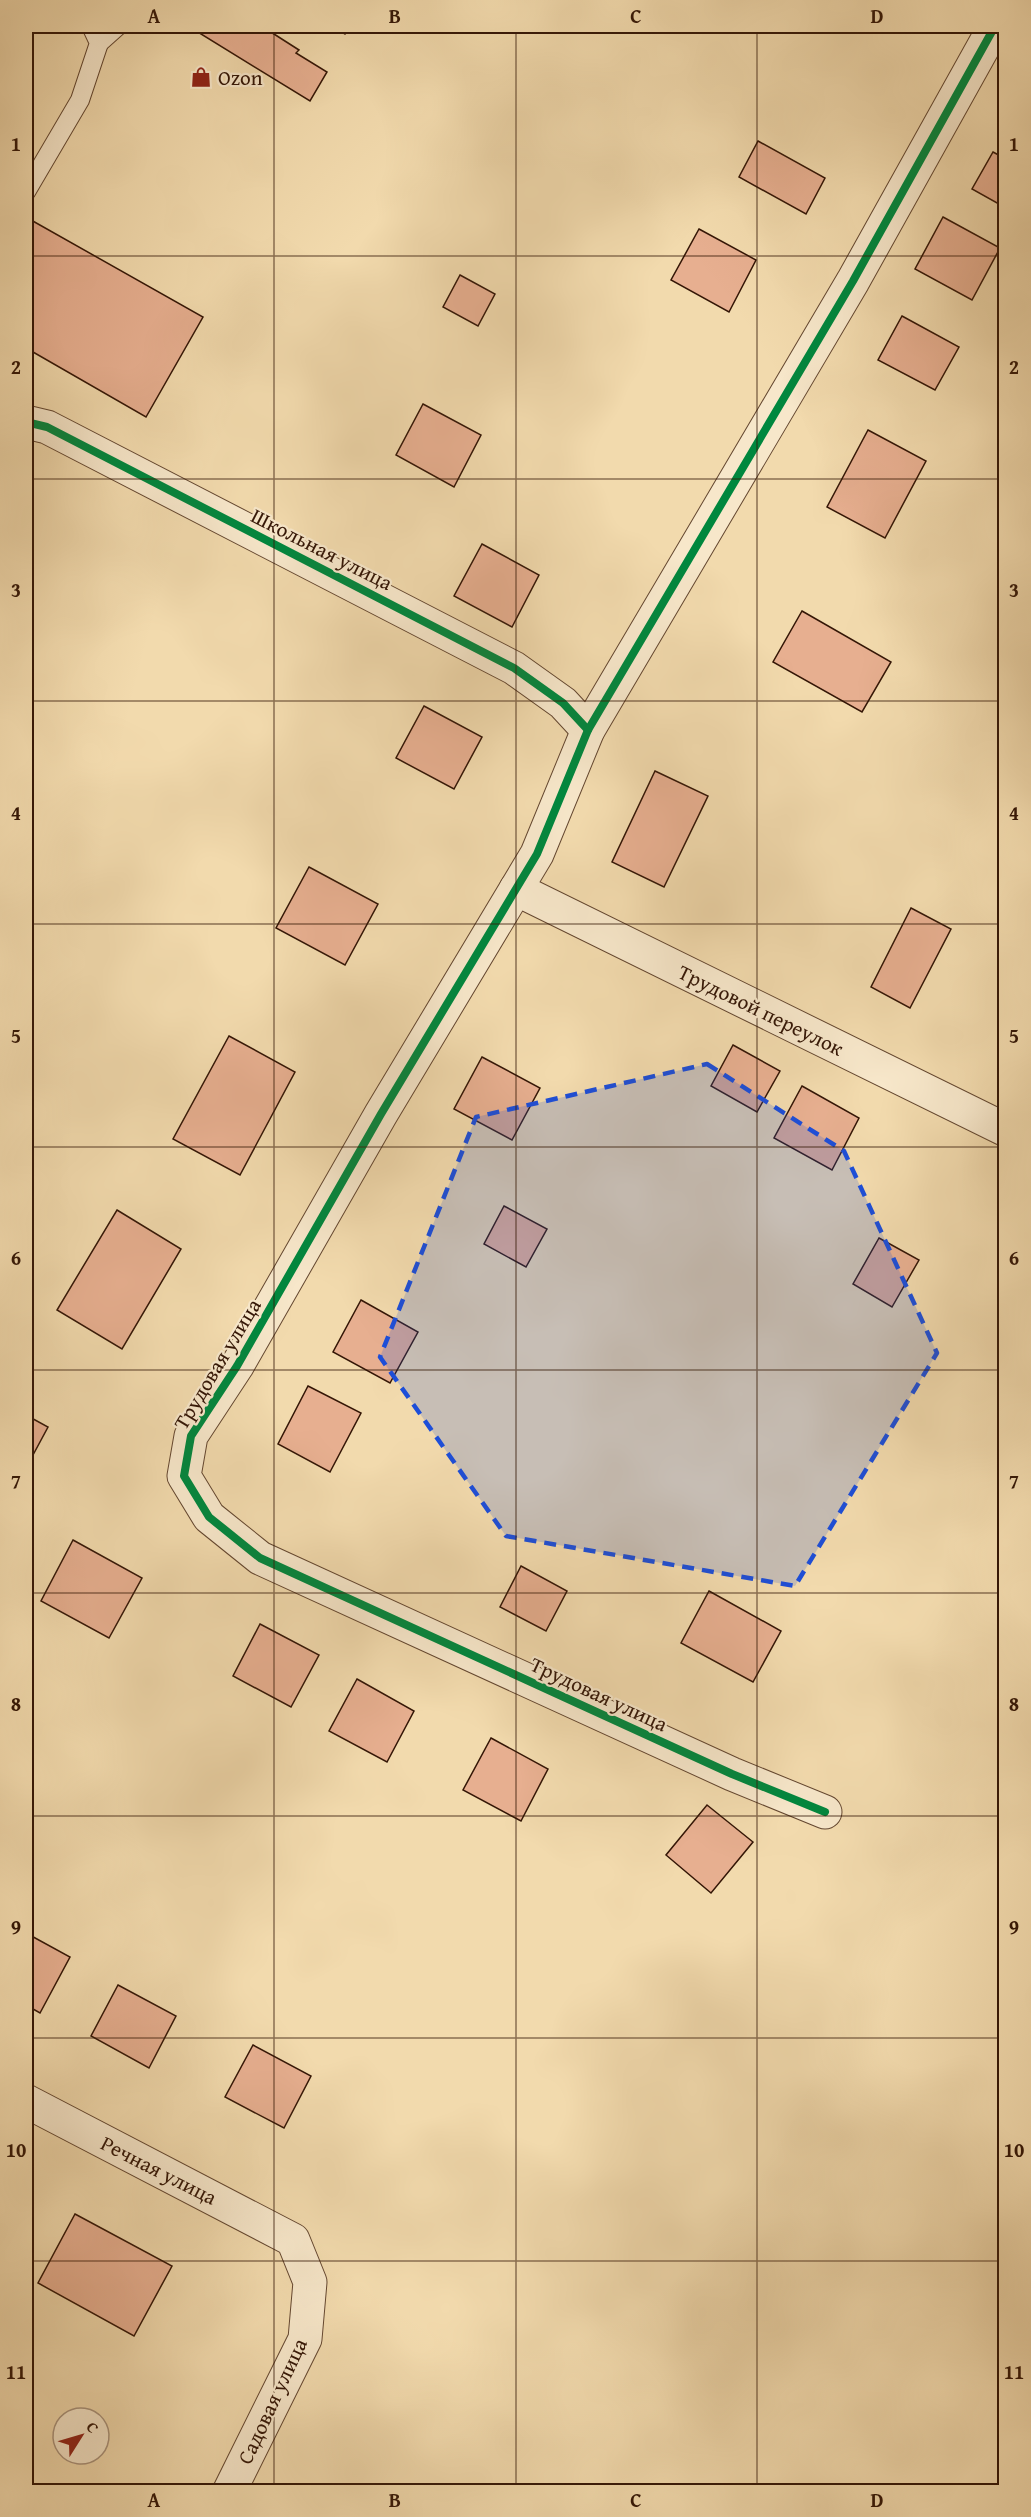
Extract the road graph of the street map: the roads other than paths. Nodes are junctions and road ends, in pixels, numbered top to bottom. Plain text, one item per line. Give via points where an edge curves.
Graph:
1 (91, 26) edge
2 (118, 26) edge
3 (995, 26) edge
4 (99, 42) junction
5 (26, 192) edge
6 (26, 422) edge
7 (588, 730) junction
8 (516, 890) junction
9 (1005, 1130) edge
10 (825, 1812) dead end
11 (26, 2101) edge
12 (292, 2240) joint
13 (229, 2492) edge

1 - 4 lane
2 - 4 lane
3 - 7 street, Трудовая улица via 853,281
4 - 5 lane via 80,100
6 - 7 street, Школьная улица via 47,427 514,668 563,703
7 - 8 street, Трудовая улица via 537,854
8 - 9 street, Трудовой переулок
8 - 10 street, Трудовая улица via 381,1114 237,1366 191,1436 184,1476 209,1517 260,1558 732,1774
11 - 12 street, Речная улица
12 - 13 street, Садовая улица via 310,2282 305,2339

